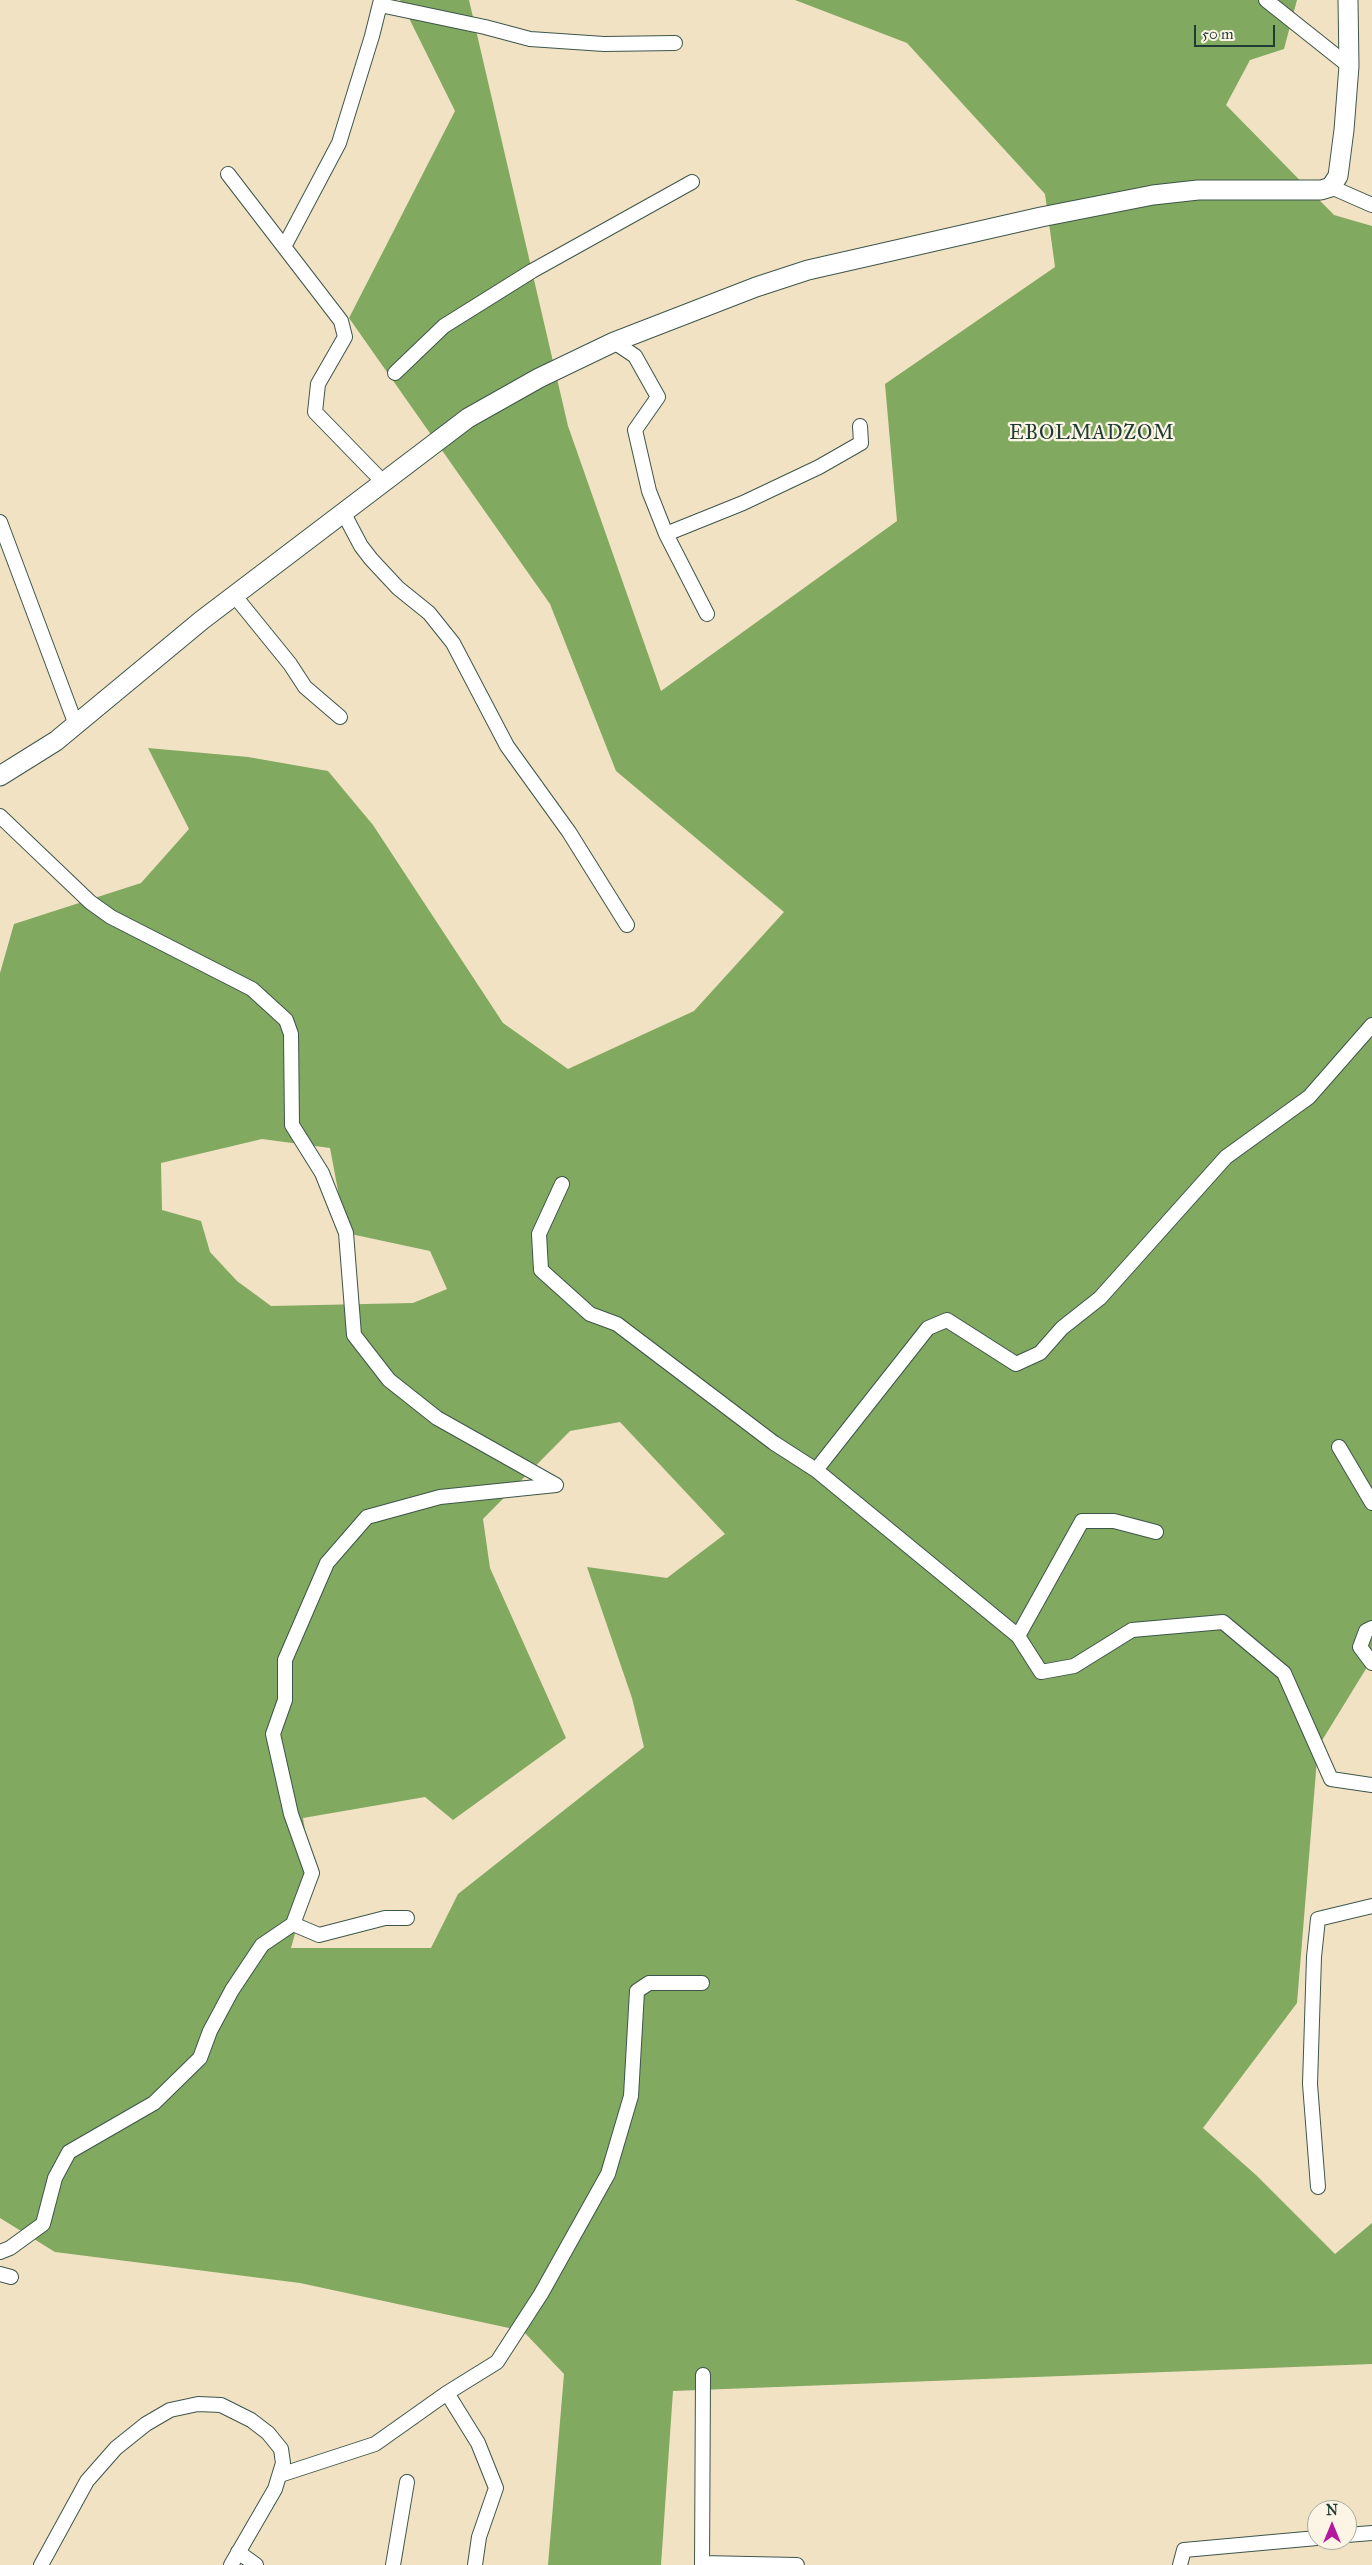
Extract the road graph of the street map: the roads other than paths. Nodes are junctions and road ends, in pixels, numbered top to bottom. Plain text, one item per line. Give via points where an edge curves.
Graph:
1 (1266, 0) edge
2 (1348, 0) edge
3 (380, 2) edge
4 (675, 43) dead end
5 (1349, 66) junction
6 (228, 174) dead end
7 (692, 182) dead end
8 (1331, 187) junction
9 (1372, 205) edge
10 (285, 245) junction
11 (614, 342) junction
12 (395, 372) dead end
13 (860, 426) dead end
14 (383, 482) junction
15 (343, 512) junction
16 (0, 522) edge
17 (666, 534) junction
18 (234, 595) junction
19 (707, 614) dead end
20 (340, 717) dead end
21 (76, 725) junction
22 (0, 776) edge
23 (0, 816) edge
24 (627, 925) dead end
25 (1372, 1025) edge
26 (562, 1184) dead end
27 (1339, 1447) dead end
28 (816, 1470) junction
29 (1372, 1503) edge
30 (1156, 1532) dead end
31 (1372, 1628) edge
32 (1018, 1636) junction
33 (1372, 1663) edge
34 (1372, 1785) edge
35 (1372, 1906) edge
36 (407, 1918) dead end
37 (293, 1924) junction
38 (702, 1982) dead end
39 (1318, 2186) dead end
40 (0, 2252) edge
41 (703, 2375) dead end
42 (448, 2393) junction
43 (280, 2475) junction
44 (407, 2482) dead end
45 (1372, 2533) edge
46 (1357, 2534) edge
47 (1307, 2539) edge
48 (238, 2552) junction
49 (702, 2564) edge
50 (41, 2565) edge
51 (231, 2565) edge
52 (256, 2565) edge
53 (392, 2565) edge
54 (475, 2565) edge
55 (797, 2565) edge
56 (1180, 2565) edge

1 - 5 street
2 - 5 street
3 - 4 street via 530,39 604,44
3 - 10 street via 339,143
5 - 8 street via 1338,176
6 - 10 street
7 - 12 street via 532,271 444,326
8 - 9 street
8 - 11 street via 1321,190 1243,188 1162,194 1031,219 808,270
10 - 14 street via 341,322 345,336 318,384 315,412
11 - 14 street via 539,378 468,418
11 - 17 street via 635,356 658,398 635,430 649,491
13 - 17 street via 861,443 819,468
14 - 15 street
15 - 18 street
15 - 24 street via 371,559 398,588 429,613 453,643 506,746 569,832
16 - 21 street
17 - 19 street
18 - 20 street via 305,687
18 - 21 street
21 - 22 street
23 - 37 street via 90,902 111,917 252,989 286,1020 291,1034 292,1125 322,1173 346,1233 354,1335 389,1380 437,1418 556,1485 440,1497 367,1516 327,1563 285,1660 285,1700 273,1734 291,1814 312,1872
25 - 28 street via 1309,1097 1226,1157 1100,1298 1062,1328 1040,1353 1016,1364 947,1320 928,1328
26 - 28 street via 539,1234 540,1270 590,1314 617,1324 774,1443
27 - 29 street
28 - 32 street
30 - 32 street via 1114,1522 1082,1522
31 - 33 street via 1366,1631 1360,1647
32 - 34 street via 1041,1672 1074,1666 1132,1630 1223,1622 1284,1673 1331,1779
35 - 39 street via 1318,1919 1310,2084
36 - 37 street via 385,1918 318,1936
37 - 40 street via 262,1945 232,1990 200,2058 154,2103 69,2152 55,2178 43,2224
38 - 42 street via 649,1983 637,1991 631,2096 608,2174 541,2294 497,2362
41 - 49 street
42 - 43 street via 375,2444
42 - 54 street via 478,2443 496,2488 479,2537
43 - 48 street
43 - 50 street via 283,2463 281,2449 251,2420 221,2405 198,2404 170,2410 116,2448 87,2481
44 - 53 street
45 - 46 street
47 - 56 street via 1184,2550
48 - 51 street
48 - 52 street
49 - 55 street

